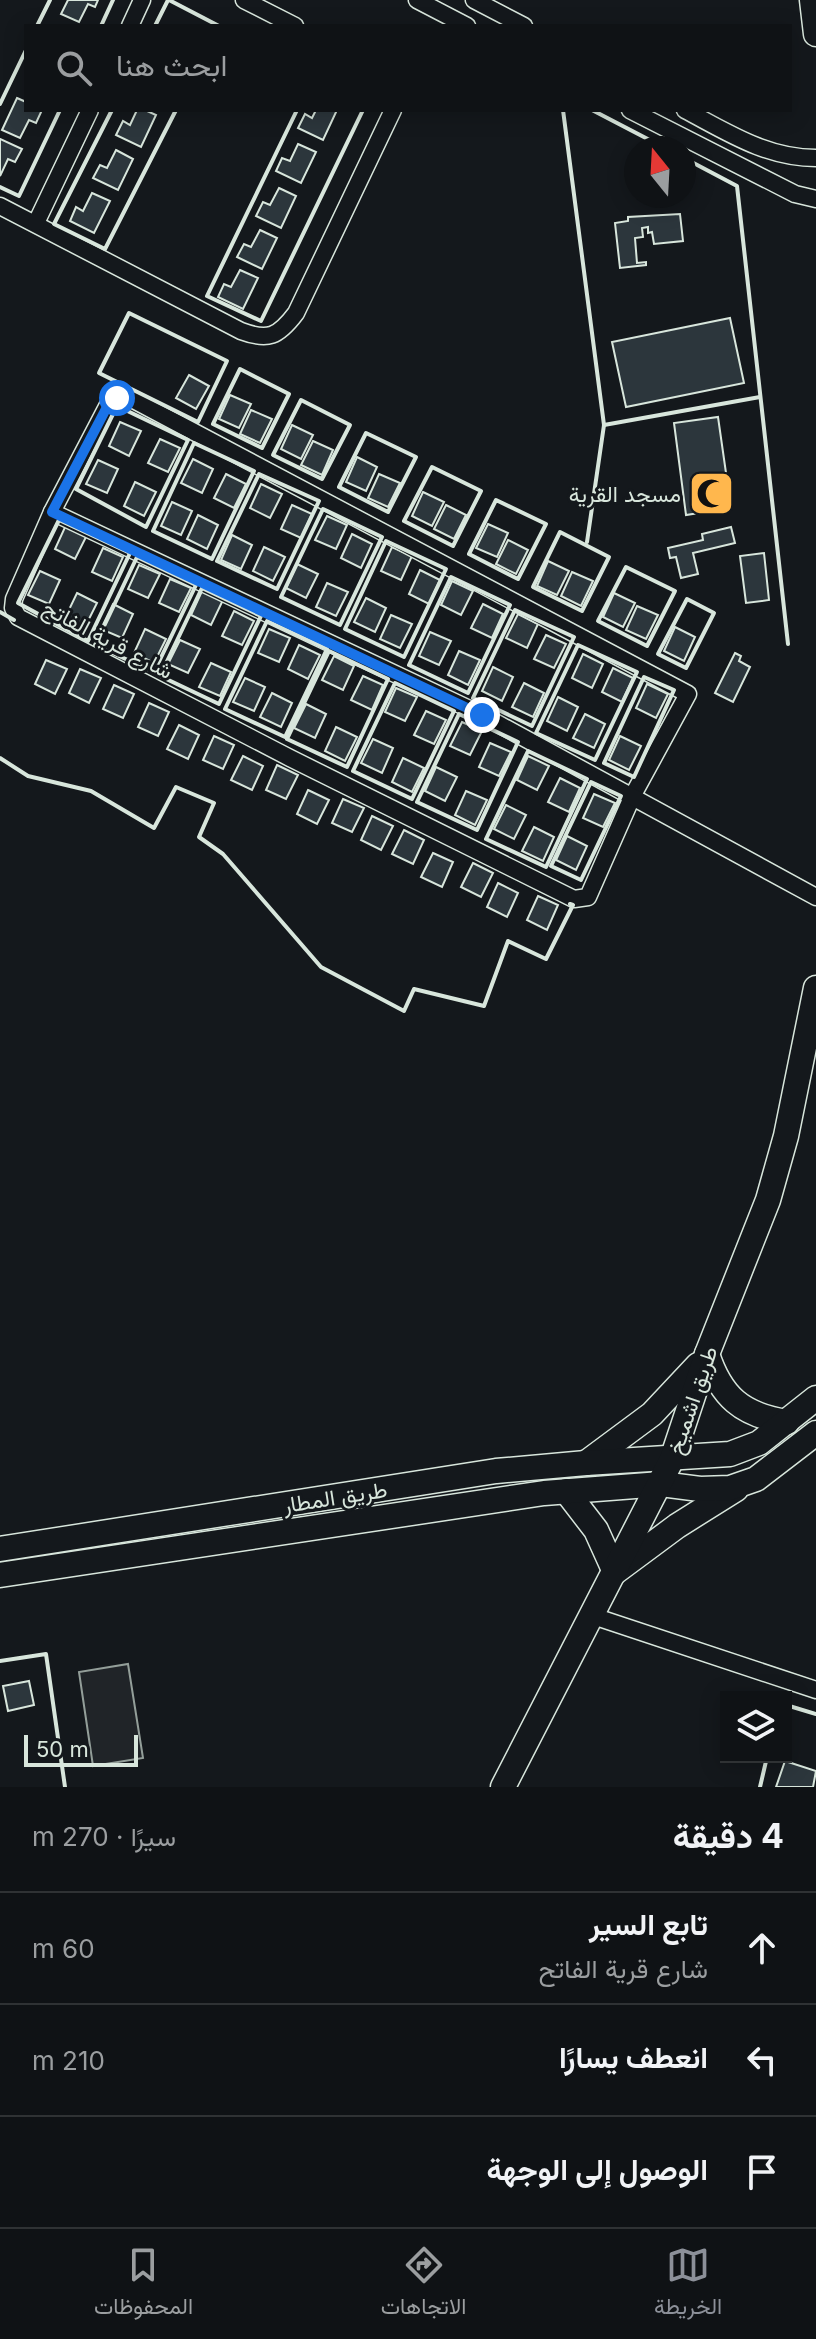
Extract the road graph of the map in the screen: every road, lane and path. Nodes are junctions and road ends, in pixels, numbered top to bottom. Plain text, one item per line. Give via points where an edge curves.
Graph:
1 (142, 0) edge
2 (244, 0) edge
3 (417, 0) edge
4 (474, 0) edge
5 (812, 0) edge
6 (131, 24) edge
7 (291, 24) edge
8 (463, 24) edge
9 (520, 24) edge
10 (816, 34) edge
11 (89, 112) edge
12 (392, 112) edge
13 (634, 112) edge
14 (689, 112) edge
15 (816, 158) edge
16 (816, 199) edge
17 (0, 206) edge
18 (36, 223) junction
19 (52, 512) junction
20 (633, 795) junction
21 (816, 897) edge
22 (816, 988) edge
23 (707, 1354) junction
24 (816, 1398) edge
25 (787, 1422) junction
26 (816, 1433) edge
27 (672, 1459) junction
28 (586, 1463) junction
29 (552, 1466) junction
30 (661, 1484) junction
31 (742, 1485) junction
32 (555, 1492) junction
33 (0, 1549) edge
34 (615, 1572) junction
35 (0, 1575) edge
36 (593, 1616) junction
37 (816, 1690) edge
38 (503, 1787) edge

1 - 6 street
2 - 7 street
3 - 8 street
4 - 9 street
5 - 10 highway
11 - 18 street
12 - 18 street via 296,313 272,336 241,331
13 - 16 street via 795,194
14 - 15 street via 759,149
17 - 18 street
19 - 20 street via 482,715
19 - 20 street, شارع قرية الفاتح via 14,599 18,617 574,899 588,897
19 - 20 street, شارع قرية الفاتح via 108,405 130,398 688,694
20 - 21 street
22 - 23 highway, طريق اشميخ via 768,1200
23 - 25 highway via 726,1394 744,1409
23 - 27 highway, طريق اشميخ
23 - 28 highway via 672,1396
24 - 25 highway, طريق المطار
25 - 27 highway, طريق المطار via 743,1451
26 - 31 highway
27 - 28 highway, طريق المطار
27 - 30 highway, طريق اشميخ
28 - 29 highway, طريق المطار
29 - 32 highway
29 - 33 highway, طريق المطار
30 - 31 highway, طريق المطار via 715,1490
30 - 32 highway, طريق المطار
30 - 34 highway, طريق اشميخ
31 - 34 highway
32 - 34 highway via 596,1530
32 - 35 highway, طريق المطار
34 - 36 highway, طريق اشميخ
36 - 37 street
36 - 38 highway, طريق اشميخ

